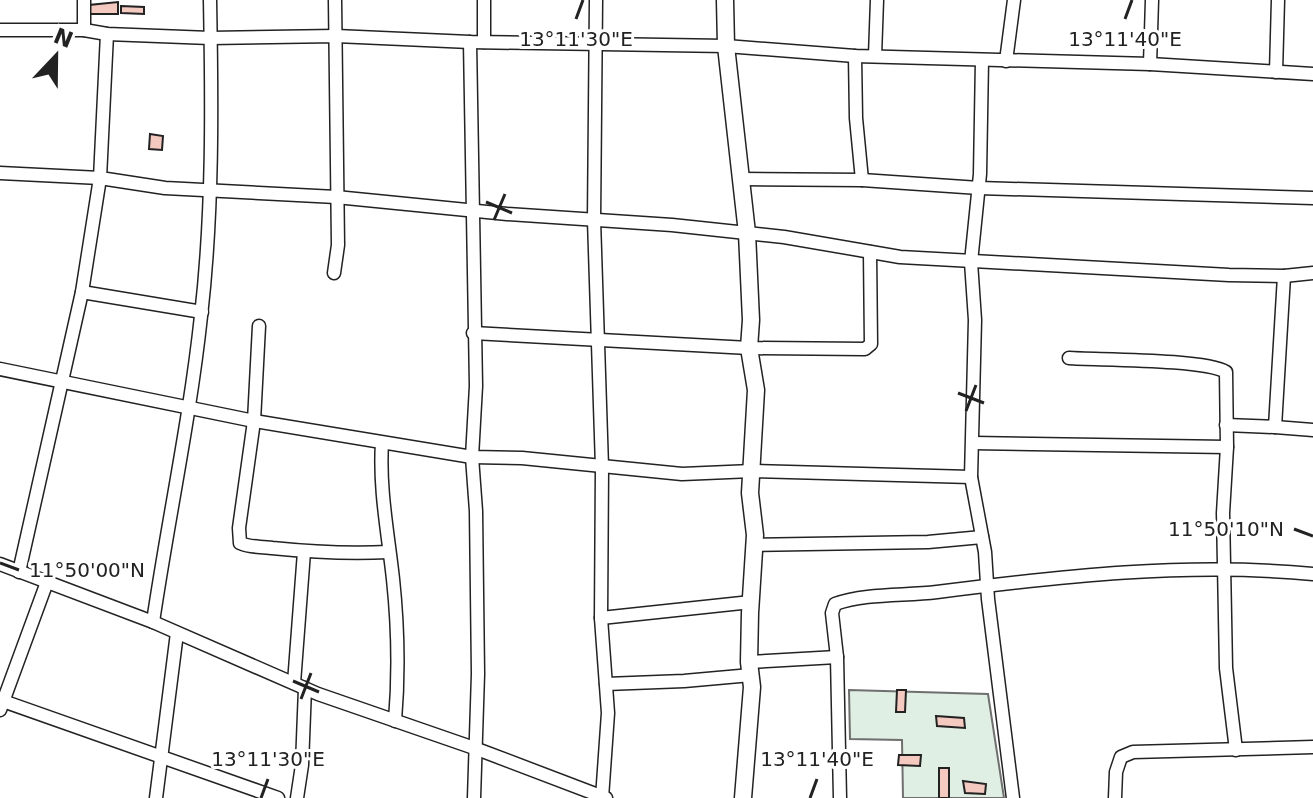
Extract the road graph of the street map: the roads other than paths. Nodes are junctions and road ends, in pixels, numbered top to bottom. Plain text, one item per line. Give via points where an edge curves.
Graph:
1 (84, 0) edge
2 (210, 0) edge
3 (335, 0) edge
4 (484, 0) edge
5 (596, 0) edge
6 (725, 0) edge
7 (877, 0) edge
8 (1014, 0) edge
9 (1152, 0) edge
10 (1278, 0) edge
11 (0, 30) edge
12 (84, 30) junction
13 (107, 34) junction
14 (336, 36) junction
15 (210, 38) junction
16 (477, 42) junction
17 (595, 44) junction
18 (726, 46) junction
19 (855, 56) junction
20 (875, 56) junction
21 (982, 60) junction
22 (1006, 61) junction
23 (1150, 64) junction
24 (1276, 72) junction
25 (1313, 74) edge
26 (0, 173) edge
27 (100, 178) junction
28 (742, 179) junction
29 (862, 180) junction
30 (979, 188) junction
31 (209, 190) junction
32 (336, 197) junction
33 (1313, 198) edge
34 (472, 210) junction
35 (594, 220) junction
36 (747, 233) junction
37 (870, 252) junction
38 (971, 262) junction
39 (334, 273) dead end
40 (1313, 273) edge
41 (1284, 276) junction
42 (82, 292) junction
43 (202, 312) junction
44 (259, 326) dead end
45 (473, 333) junction
46 (598, 341) junction
47 (749, 348) junction
48 (1069, 358) dead end
49 (0, 369) edge
50 (63, 384) junction
51 (190, 408) junction
52 (254, 421) junction
53 (1226, 425) junction
54 (1275, 427) junction
55 (1313, 430) edge
56 (382, 443) junction
57 (973, 443) junction
58 (1227, 447) junction
59 (472, 457) junction
60 (602, 467) junction
61 (752, 471) junction
62 (971, 477) junction
63 (982, 537) junction
64 (754, 545) junction
65 (304, 552) junction
66 (388, 552) junction
67 (0, 564) edge
68 (1225, 570) junction
69 (19, 572) junction
70 (1313, 574) edge
71 (47, 582) junction
72 (987, 586) junction
73 (751, 602) junction
74 (601, 618) junction
75 (153, 622) junction
76 (177, 633) junction
77 (837, 657) junction
78 (750, 668) junction
79 (606, 684) junction
80 (300, 686) junction
81 (1, 704) edge
82 (395, 721) junction
83 (1313, 747) edge
84 (477, 749) junction
85 (1236, 750) junction
86 (162, 758) junction
87 (603, 797) edge
88 (156, 798) edge
89 (278, 798) edge
90 (297, 798) edge
91 (474, 798) edge
92 (743, 798) edge
93 (840, 798) edge
94 (1013, 798) edge
95 (1115, 798) edge

1 - 12 street
2 - 15 street
3 - 14 street
4 - 16 street
5 - 17 street
6 - 18 main road
7 - 20 street
8 - 22 street
9 - 23 street
10 - 24 street
11 - 12 street
12 - 13 street
13 - 15 street
13 - 27 street
14 - 15 street
14 - 16 street
14 - 32 street
15 - 31 street
16 - 17 street
16 - 34 street
17 - 18 street
17 - 35 street
18 - 19 street
18 - 28 main road
19 - 20 street
19 - 29 street
20 - 21 street
21 - 22 street
21 - 30 street
22 - 23 street
23 - 24 street
24 - 25 street
26 - 27 street
27 - 31 street
27 - 42 street
28 - 29 street
28 - 36 main road
29 - 30 street
30 - 33 street
30 - 38 street
31 - 32 street
31 - 43 street
32 - 34 street
32 - 39 street
34 - 35 street
34 - 45 street
35 - 36 street
35 - 46 street
36 - 37 street
36 - 47 main road
37 - 38 street
37 - 47 street via 871,344 865,349
38 - 41 street
38 - 57 street
40 - 41 street
41 - 54 street
42 - 43 street
42 - 50 street
43 - 51 street
44 - 52 street
45 - 46 street
45 - 59 street
46 - 47 street
46 - 60 street
47 - 61 main road via 756,390
48 - 53 street via 1221,368 1228,381
49 - 50 street
50 - 51 street
50 - 69 street
51 - 52 street
51 - 75 street
52 - 56 street
52 - 65 street via 240,543
53 - 54 street
53 - 58 street
54 - 55 street
56 - 59 street
56 - 66 street
57 - 58 street
57 - 62 street
58 - 68 street
59 - 60 street
59 - 84 street
60 - 61 street via 682,474
60 - 74 street
61 - 62 street
61 - 64 main road
62 - 63 street
63 - 64 street
63 - 72 street
64 - 73 main road
65 - 66 street
65 - 80 street
66 - 82 street via 399,673
67 - 69 street
68 - 70 street
68 - 72 street via 1054,576
68 - 85 street via 1226,668
69 - 71 street
71 - 75 street
71 - 81 street
72 - 77 street via 835,604
72 - 94 street
73 - 74 street
73 - 78 main road
74 - 79 street
75 - 76 street
76 - 80 street
76 - 86 street
77 - 78 street
77 - 93 street
78 - 79 street via 684,681
78 - 92 main road
79 - 87 street
80 - 82 street
80 - 90 street via 302,765
81 - 86 street
82 - 84 street
83 - 85 street
84 - 87 street
84 - 91 street
85 - 95 street via 1133,752 1121,757
86 - 88 street
86 - 89 street

